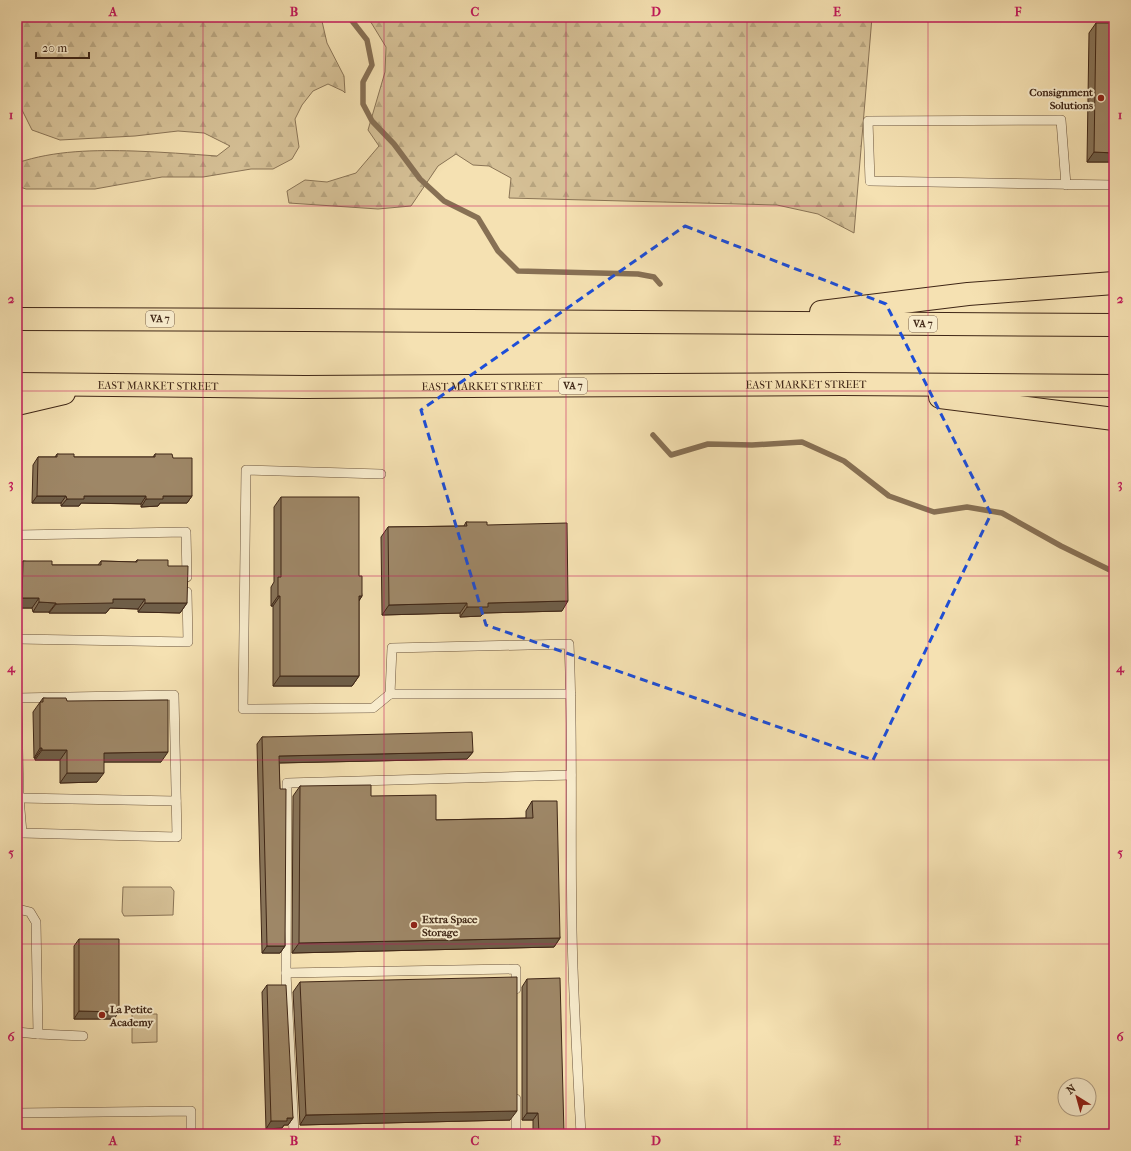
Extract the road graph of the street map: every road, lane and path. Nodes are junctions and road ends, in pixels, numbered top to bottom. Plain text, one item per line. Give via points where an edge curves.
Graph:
1 (1066, 185) junction
2 (1114, 185) edge
3 (1114, 283) edge
4 (17, 319) edge
5 (733, 323) junction
6 (1114, 325) edge
7 (17, 384) edge
8 (842, 384) junction
9 (96, 385) junction
10 (1114, 386) edge
11 (17, 404) edge
12 (1114, 419) edge
13 (381, 474) dead end
14 (17, 535) edge
15 (17, 639) edge
16 (390, 694) junction
17 (571, 694) junction
18 (17, 698) edge
19 (571, 775) junction
20 (19, 798) junction
21 (176, 801) junction
22 (20, 831) edge
23 (17, 912) edge
24 (286, 973) junction
25 (516, 1000) edge
26 (17, 1032) edge
27 (38, 1034) junction
28 (83, 1036) dead end
29 (516, 1087) edge
30 (17, 1113) edge
31 (191, 1134) edge
32 (294, 1134) edge
33 (516, 1134) edge
34 (581, 1134) edge

1 - 1 lane via 1061,120 868,122 870,181
1 - 2 lane
3 - 5 highway via 968,294
4 - 5 highway, VA 7
5 - 6 highway, VA 7
7 - 9 highway, EAST MARKET STREET / VA 7
8 - 9 highway, EAST MARKET STREET / VA 7 via 313,387
8 - 10 highway, EAST MARKET STREET / VA 7
8 - 12 highway
9 - 11 highway
13 - 16 lane via 246,470 243,709 373,708
14 - 15 lane via 186,532 188,642
16 - 17 lane
16 - 17 lane via 392,648 569,644
17 - 19 lane
18 - 20 lane
18 - 21 lane via 174,695
19 - 24 lane via 287,783
19 - 34 lane via 573,968
20 - 21 lane
20 - 22 lane
21 - 22 lane via 177,837
23 - 27 lane via 30,912 36,922
24 - 25 lane via 516,969
24 - 32 lane
26 - 27 lane
27 - 28 lane
29 - 33 lane
30 - 31 lane via 191,1111

